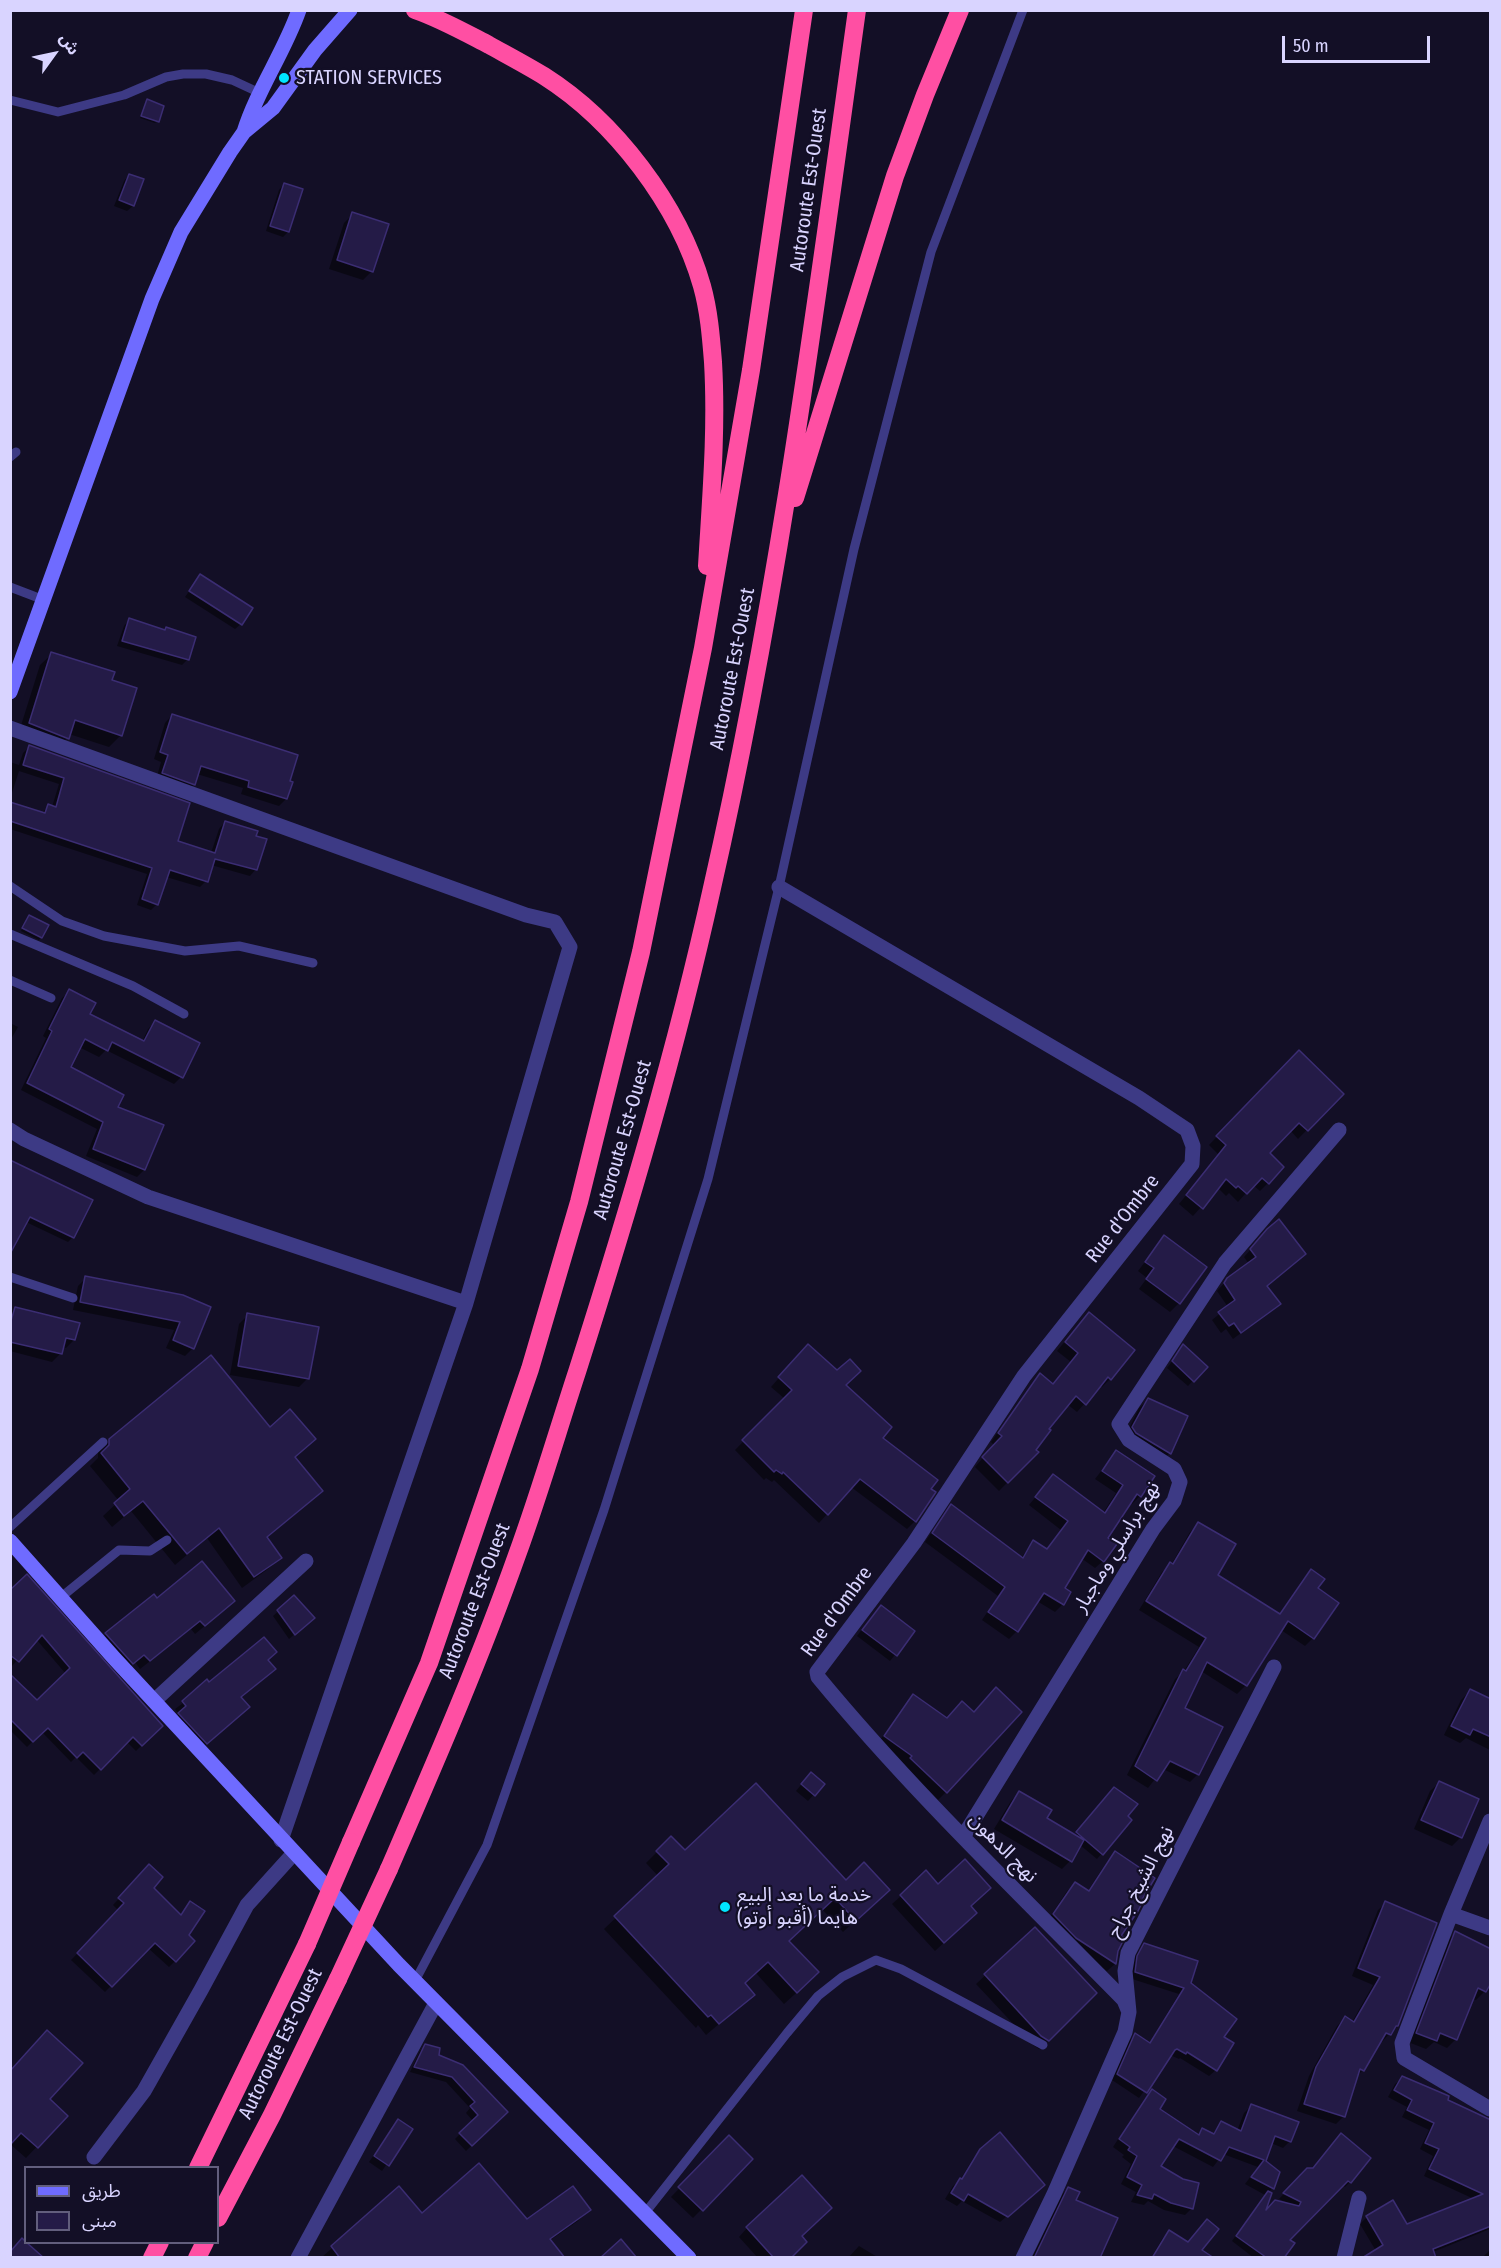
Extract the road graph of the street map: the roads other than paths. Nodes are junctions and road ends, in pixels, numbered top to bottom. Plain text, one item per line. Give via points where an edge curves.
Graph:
1 (299, 10) edge
2 (350, 10) edge
3 (415, 10) edge
4 (804, 10) edge
5 (856, 10) edge
6 (960, 10) edge
7 (1023, 10) edge
8 (260, 93) junction
9 (10, 100) edge
10 (244, 132) junction
11 (778, 551) junction
12 (10, 587) edge
13 (44, 600) junction
14 (703, 648) junction
15 (10, 692) edge
16 (10, 728) edge
17 (10, 886) edge
18 (779, 887) junction
19 (10, 934) edge
20 (313, 963) dead end
21 (10, 980) edge
22 (51, 998) dead end
23 (184, 1014) dead end
24 (10, 1130) edge
25 (1340, 1130) dead end
26 (10, 1277) edge
27 (72, 1298) dead end
28 (466, 1303) junction
29 (103, 1442) dead end
30 (10, 1527) edge
31 (167, 1540) dead end
32 (10, 1541) edge
33 (306, 1561) dead end
34 (60, 1598) junction
35 (1274, 1667) dead end
36 (153, 1701) junction
37 (847, 1712) joint
38 (1491, 1821) edge
39 (963, 1837) junction
40 (282, 1840) junction
41 (294, 1852) junction
42 (1451, 1914) junction
43 (1491, 1928) edge
44 (415, 1982) junction
45 (436, 2003) junction
46 (1129, 2012) junction
47 (1043, 2045) dead end
48 (1491, 2109) edge
49 (94, 2157) dead end
50 (199, 2166) edge
51 (1359, 2198) dead end
52 (645, 2213) junction
53 (219, 2216) edge
54 (159, 2244) edge
55 (203, 2244) edge
56 (152, 2258) edge
57 (196, 2258) edge
58 (298, 2258) edge
59 (689, 2258) edge
60 (1023, 2258) edge
61 (1344, 2258) edge

1 - 8 street
2 - 10 street via 273,108
3 - 14 highway via 437,17 545,77 588,110 628,151 685,240 705,298 715,396
4 - 14 highway, Autoroute Est-Ouest via 751,370
5 - 11 highway, Autoroute Est-Ouest
6 - 11 highway via 888,196
7 - 18 lane via 931,252 854,549
8 - 9 lane via 232,80 183,74 58,112
8 - 10 street
10 - 13 street via 181,232
11 - 53 highway, Autoroute Est-Ouest, bridge via 712,890 642,1160 518,1553 462,1700 389,1869 272,2115
12 - 13 lane
13 - 15 street
14 - 50 highway, Autoroute Est-Ouest, bridge via 641,952 579,1203 530,1369 429,1664 308,1944
16 - 28 street via 526,915 555,922 570,947
17 - 20 lane via 62,921 104,936 185,951 239,946
18 - 37 street, Rue d'Ombre via 1139,1098 1187,1130 1193,1146 1192,1164 1024,1376 914,1543 817,1672
18 - 44 lane via 708,1179 604,1510 487,1845
19 - 23 lane via 133,986
21 - 22 lane
24 - 28 street via 148,1197
25 - 39 street, نهج براسلي وماجبار via 1225,1263 1119,1424 1129,1440 1174,1469 1180,1482 1174,1501
26 - 27 lane
28 - 40 street
29 - 30 lane
31 - 34 lane via 150,1551 119,1550
32 - 34 street
33 - 36 street
34 - 36 street
35 - 46 street, نهج الشيخ جراح via 1128,1953 1125,1971
36 - 40 street
37 - 39 street, نهج الدهون
38 - 42 street
39 - 46 street, نهج الدهون via 1124,2000
40 - 41 street
41 - 44 street
41 - 49 street via 247,1905 144,2091
42 - 43 street
42 - 48 street via 1402,2043 1404,2058
44 - 45 street
45 - 52 street
45 - 58 street
46 - 60 street, نهج الشيخ جراح via 1125,2032
47 - 52 lane via 901,1969 876,1960 842,1977 818,1996
51 - 61 street
52 - 59 street
54 - 56 highway
55 - 57 highway

